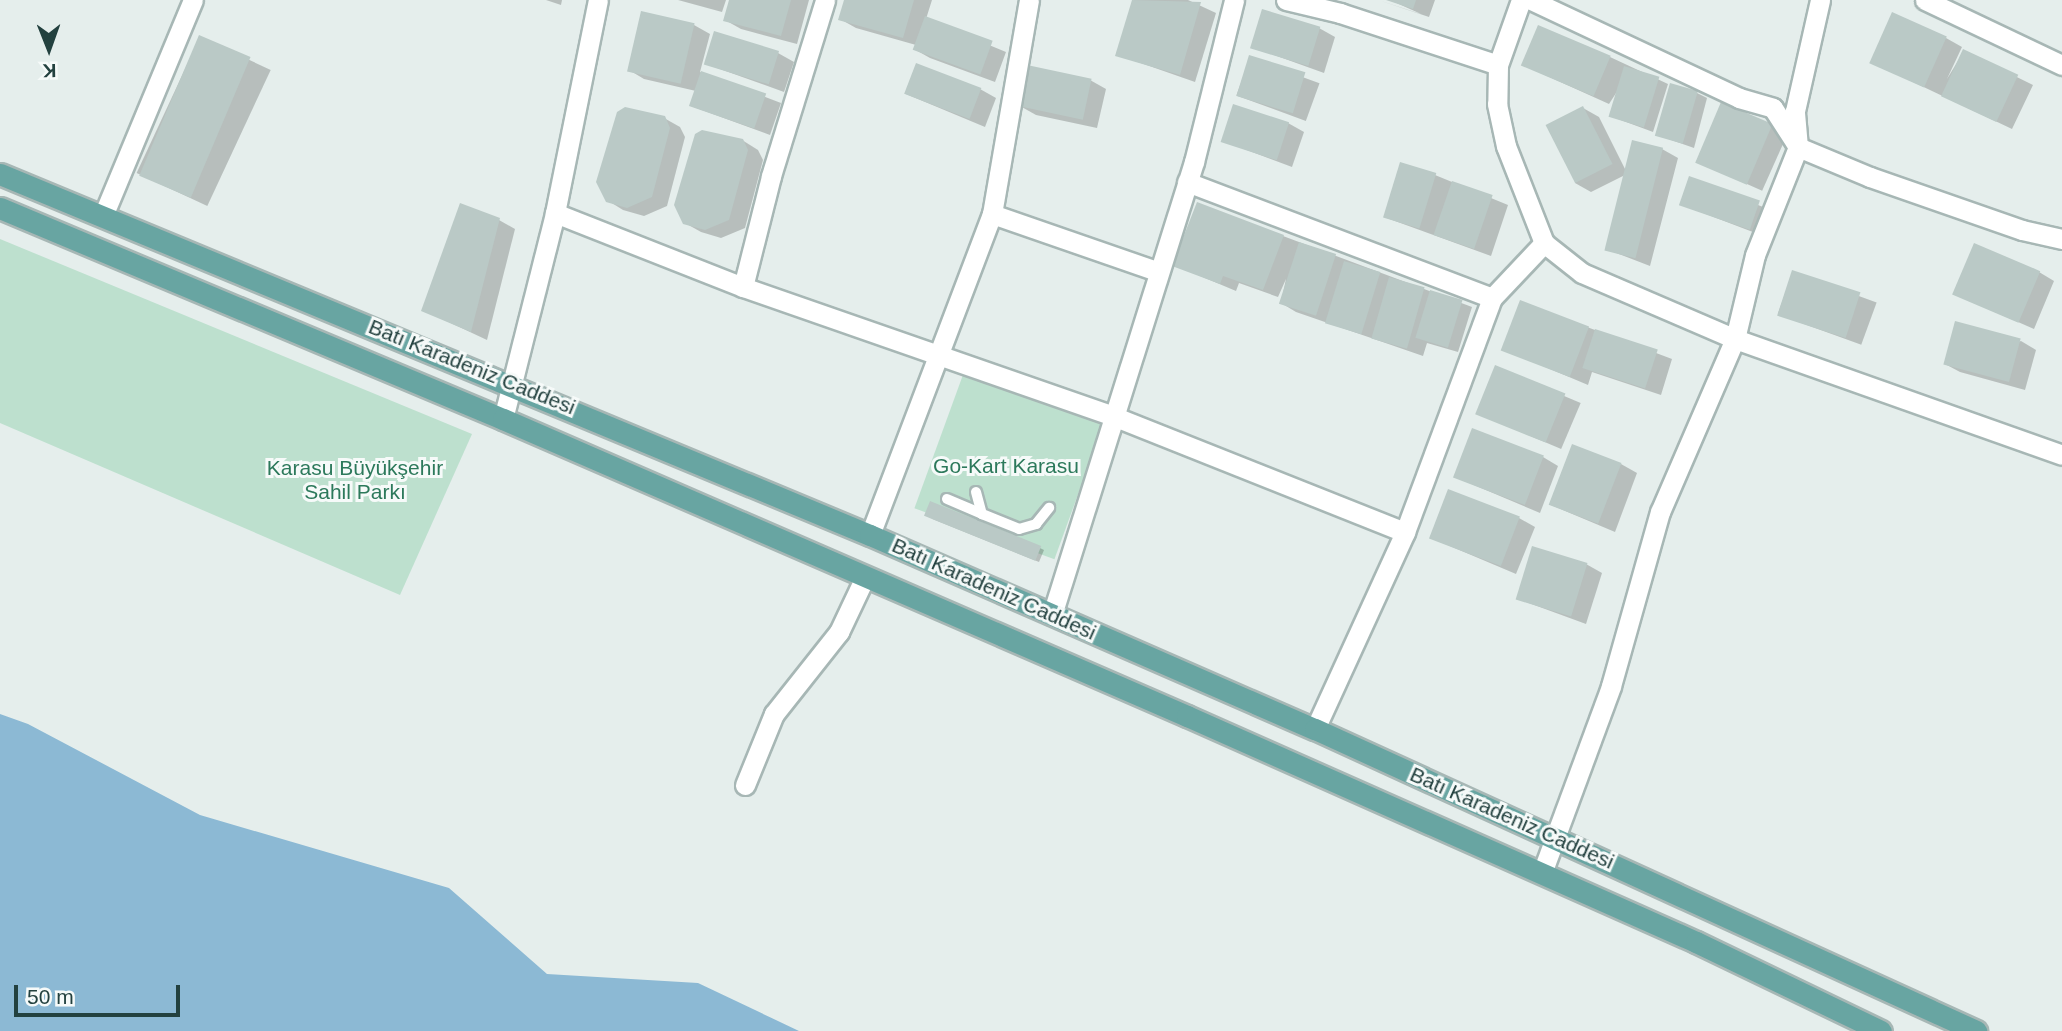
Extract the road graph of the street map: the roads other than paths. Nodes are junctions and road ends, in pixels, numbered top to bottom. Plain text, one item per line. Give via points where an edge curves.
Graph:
1 (193, 0) edge
2 (598, 0) edge
3 (825, 0) edge
4 (1029, 0) edge
5 (1234, 0) edge
6 (1286, 0) edge
7 (1521, 0) edge
8 (1531, 0) edge
9 (1820, 0) edge
10 (1925, 0) edge
11 (1498, 65) junction
12 (2062, 65) edge
13 (1798, 146) junction
14 (0, 174) edge
15 (1187, 182) junction
16 (0, 208) edge
17 (555, 214) junction
18 (992, 214) junction
19 (103, 216) junction
20 (2062, 239) edge
21 (1544, 243) junction
22 (1157, 271) junction
23 (743, 287) junction
24 (1492, 298) junction
25 (1735, 339) junction
26 (937, 354) junction
27 (512, 383) junction
28 (1113, 416) junction
29 (503, 419) junction
30 (2062, 455) edge
31 (976, 492) dead end
32 (947, 499) dead end
33 (1049, 508) dead end
34 (982, 514) junction
35 (1405, 532) junction
36 (870, 535) junction
37 (864, 579) junction
38 (1052, 615) junction
39 (1315, 729) junction
40 (745, 785) dead end
41 (1557, 839) junction
42 (1542, 873) junction
43 (1881, 1031) edge
44 (1976, 1031) edge

1 - 19 street
2 - 17 street
3 - 23 street via 771,176
4 - 18 street
5 - 15 street
6 - 11 street
7 - 11 street
8 - 13 street via 1739,97 1773,108
9 - 13 street via 1795,111
10 - 12 street
11 - 21 street via 1497,104 1506,146
13 - 20 street via 1895,186
13 - 25 street via 1755,255
14 - 19 main road, Batı Karadeniz Caddesi
15 - 22 street
15 - 24 street
16 - 29 main road, Batı Karadeniz Caddesi
17 - 23 street
17 - 27 street
18 - 22 street
18 - 26 street
19 - 27 main road, Batı Karadeniz Caddesi
21 - 24 street
21 - 25 street via 1582,273
22 - 28 street
23 - 26 street
24 - 35 street
25 - 30 street
25 - 41 street via 1660,512 1611,686
26 - 28 street
26 - 36 street
27 - 29 street
27 - 36 main road, Batı Karadeniz Caddesi
28 - 35 street
28 - 38 street
29 - 37 main road, Batı Karadeniz Caddesi
31 - 34 lane
32 - 34 lane
33 - 34 lane via 1036,524 1018,529
35 - 39 street
36 - 38 main road, Batı Karadeniz Caddesi
37 - 40 street via 839,632 774,714
37 - 42 main road, Batı Karadeniz Caddesi
38 - 39 main road, Batı Karadeniz Caddesi
39 - 41 main road, Batı Karadeniz Caddesi
41 - 42 street
41 - 44 main road, Batı Karadeniz Caddesi
42 - 43 main road, Batı Karadeniz Caddesi

